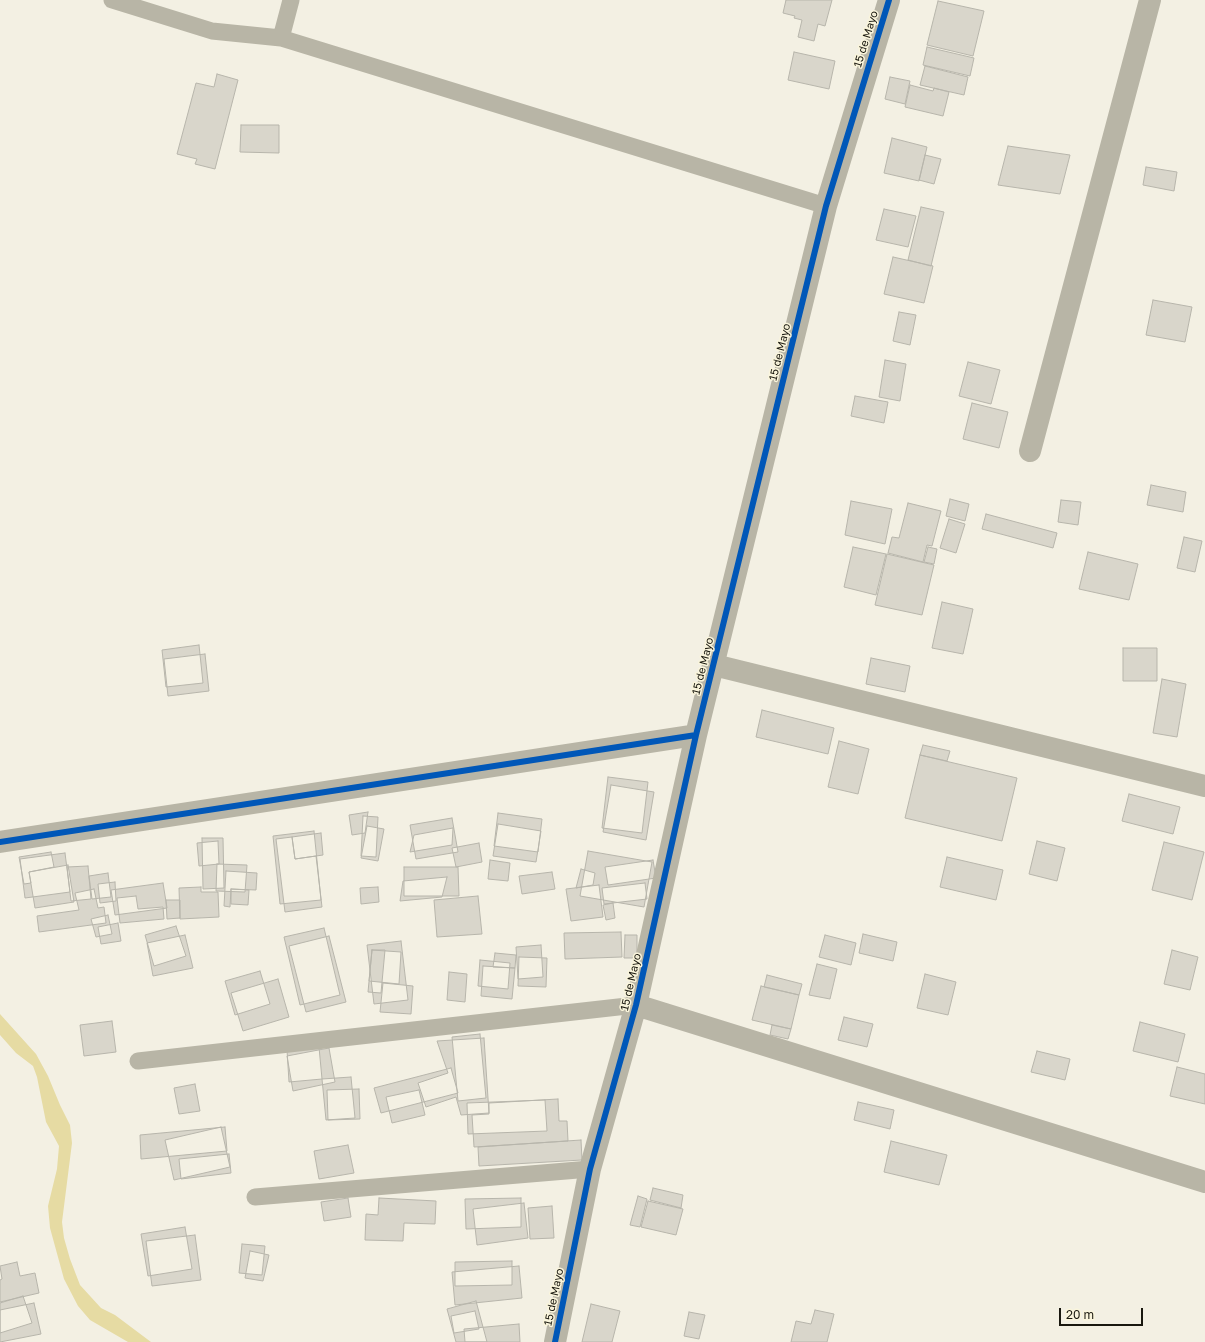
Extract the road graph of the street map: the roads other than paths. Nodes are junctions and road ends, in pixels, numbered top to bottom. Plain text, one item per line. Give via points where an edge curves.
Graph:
1 (112, 0) edge
2 (291, 0) edge
3 (889, 0) edge
4 (1150, 0) edge
5 (281, 38) junction
6 (826, 206) junction
7 (1030, 451) dead end
8 (714, 665) junction
9 (696, 735) junction
10 (1205, 786) edge
11 (0, 842) edge
12 (636, 1005) junction
13 (138, 1061) dead end
14 (590, 1169) junction
15 (1205, 1182) edge
16 (255, 1197) dead end
17 (555, 1342) edge

1 - 5 lane via 212,31
2 - 5 lane
3 - 6 street, 15 de Mayo
4 - 7 street
5 - 6 lane
6 - 8 street, 15 de Mayo
8 - 9 street, 15 de Mayo
8 - 10 street
9 - 11 street
9 - 12 street, 15 de Mayo
12 - 13 lane
12 - 14 street, 15 de Mayo
12 - 15 street
14 - 16 lane
14 - 17 street, 15 de Mayo

